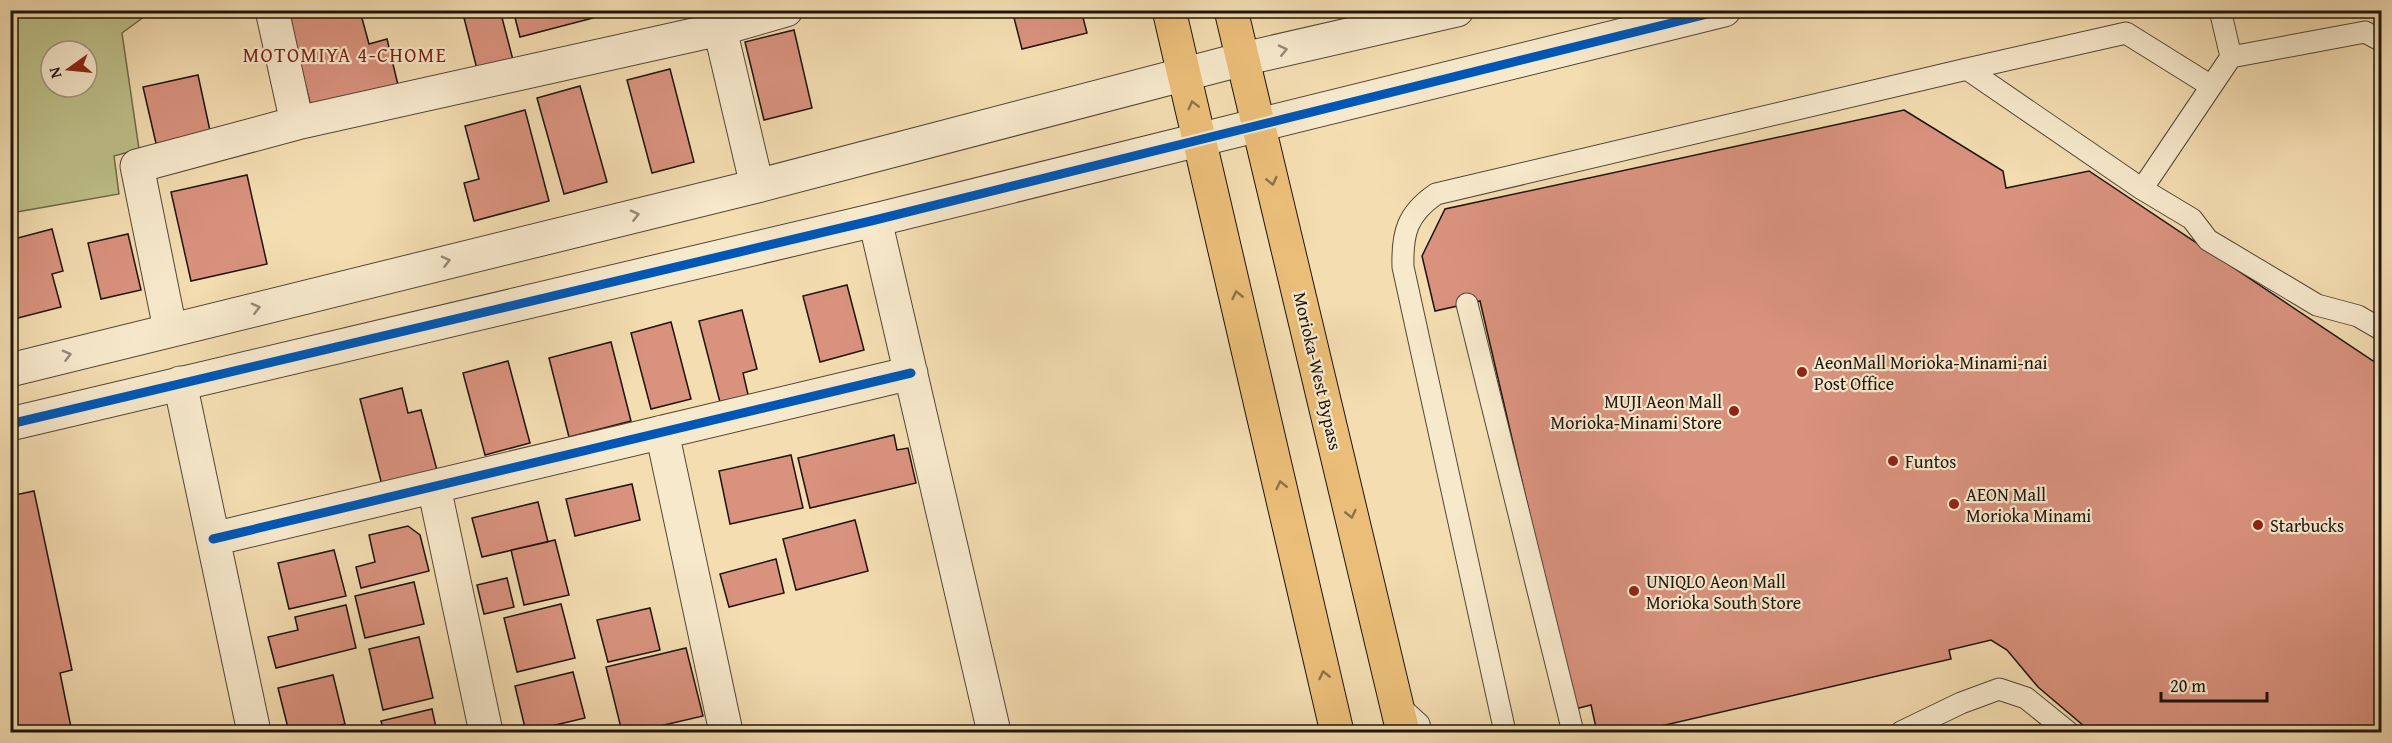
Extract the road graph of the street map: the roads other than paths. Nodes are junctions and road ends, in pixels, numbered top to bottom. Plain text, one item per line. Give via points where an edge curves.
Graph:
1 (272, 10) edge
2 (786, 10) edge
3 (1170, 10) edge
4 (1231, 10) edge
5 (1457, 10) edge
6 (1724, 10) edge
7 (2220, 10) edge
8 (720, 29) junction
9 (2382, 41) edge
10 (2231, 57) junction
11 (1243, 58) junction
12 (1967, 69) junction
13 (1185, 74) junction
14 (2211, 86) junction
15 (297, 123) junction
16 (1259, 124) junction
17 (1201, 138) junction
18 (757, 186) junction
19 (2142, 189) junction
20 (875, 220) junction
21 (1467, 304) dead end
22 (170, 329) junction
23 (2382, 330) edge
24 (10, 370) edge
25 (911, 373) junction
26 (180, 384) junction
27 (10, 424) edge
28 (662, 432) junction
29 (434, 487) junction
30 (213, 539) junction
31 (1400, 718) edge
32 (254, 732) edge
33 (486, 732) edge
34 (726, 732) edge
35 (994, 732) edge
36 (1337, 732) edge
37 (1421, 732) edge
38 (1505, 732) edge
39 (1573, 732) edge
40 (1901, 732) edge
41 (2068, 732) edge

1 - 15 street
2 - 8 street
3 - 13 highway
4 - 11 highway, Morioka-West Bypass
11 -> 5 street
6 - 16 street
7 - 10 lane
8 - 15 street
8 - 18 street
9 - 10 lane via 2365,32
10 - 14 lane
11 - 13 street
11 - 16 highway, Morioka-West Bypass
12 - 14 lane via 2126,33
12 - 19 lane
12 - 38 lane via 1437,194 1422,203 1402,242 1403,267
17 -> 13 highway
13 - 18 street
14 - 19 lane
15 - 22 street via 136,166
16 - 17 street
16 -> 31 highway, Morioka-West Bypass
17 - 20 street
36 -> 17 highway
22 -> 18 street
19 - 23 lane via 2192,219 2208,240 2318,305 2358,316
20 - 25 street
20 - 26 street
21 - 39 lane
24 -> 22 street
25 - 28 street
25 - 35 street
26 - 27 street
26 - 30 street
28 - 29 street
28 - 34 street
29 - 30 street
29 - 33 street
30 - 32 street
31 - 37 lane via 1419,724
40 - 41 lane via 2000,689 2026,698

